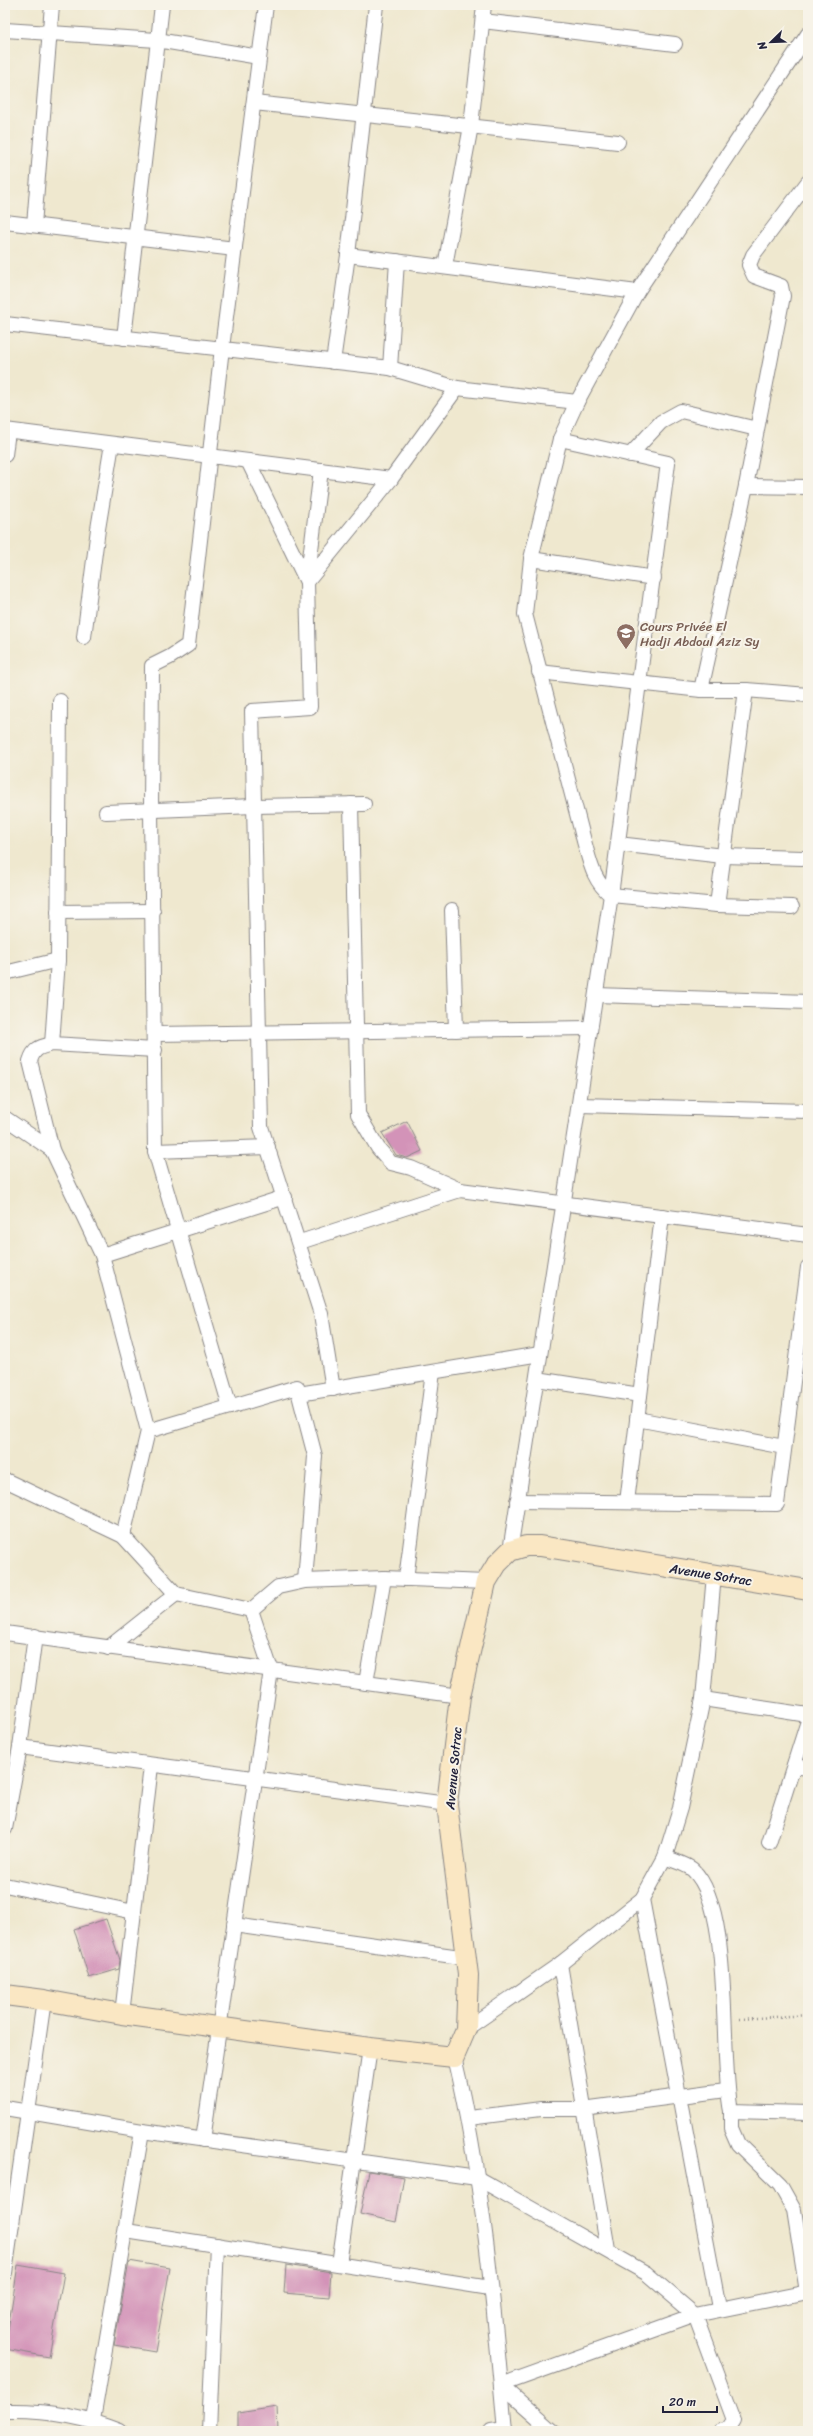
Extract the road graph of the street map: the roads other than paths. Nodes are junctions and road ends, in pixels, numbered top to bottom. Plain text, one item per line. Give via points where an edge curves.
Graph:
1 (52, 5) edge
2 (162, 5) edge
3 (266, 5) edge
4 (376, 5) edge
5 (484, 5) edge
6 (483, 21) junction
7 (5, 30) edge
8 (51, 32) junction
9 (808, 34) edge
10 (158, 40) junction
11 (674, 44) dead end
12 (259, 57) junction
13 (254, 103) junction
14 (364, 115) junction
15 (471, 126) junction
16 (618, 142) dead end
17 (808, 182) edge
18 (5, 222) edge
19 (34, 226) junction
20 (136, 238) junction
21 (236, 249) junction
22 (348, 255) junction
23 (397, 261) junction
24 (445, 266) junction
25 (637, 292) junction
26 (5, 324) edge
27 (124, 338) junction
28 (222, 348) junction
29 (333, 362) junction
30 (390, 368) junction
31 (457, 388) junction
32 (577, 402) junction
33 (757, 429) junction
34 (7, 430) edge
35 (560, 439) junction
36 (112, 444) junction
37 (5, 455) edge
38 (630, 455) junction
39 (210, 456) junction
40 (248, 461) junction
41 (321, 470) junction
42 (391, 479) junction
43 (746, 486) junction
44 (808, 487) edge
45 (531, 559) junction
46 (654, 578) junction
47 (307, 582) junction
48 (84, 637) dead end
49 (539, 672) junction
50 (640, 683) junction
51 (701, 690) junction
52 (746, 690) junction
53 (808, 695) edge
54 (60, 701) dead end
55 (254, 806) junction
56 (151, 810) junction
57 (106, 812) dead end
58 (618, 844) junction
59 (723, 856) junction
60 (802, 858) dead end
61 (611, 895) junction
62 (716, 905) junction
63 (792, 907) dead end
64 (452, 910) dead end
65 (153, 911) junction
66 (58, 912) junction
67 (58, 960) junction
68 (5, 973) edge
69 (596, 995) junction
70 (808, 1002) edge
71 (590, 1028) junction
72 (456, 1030) junction
73 (355, 1031) junction
74 (259, 1032) junction
75 (155, 1034) junction
76 (52, 1044) junction
77 (155, 1050) junction
78 (579, 1105) junction
79 (808, 1111) edge
80 (5, 1118) edge
81 (268, 1146) junction
82 (52, 1150) junction
83 (155, 1150) junction
84 (460, 1190) junction
85 (284, 1197) junction
86 (564, 1203) junction
87 (662, 1216) junction
88 (177, 1230) junction
89 (808, 1235) edge
90 (300, 1242) junction
91 (102, 1255) junction
92 (808, 1267) edge
93 (806, 1303) edge
94 (540, 1354) junction
95 (432, 1372) junction
96 (536, 1379) junction
97 (333, 1389) junction
98 (299, 1394) junction
99 (640, 1395) junction
100 (230, 1407) junction
101 (637, 1419) junction
102 (148, 1431) junction
103 (784, 1447) junction
104 (5, 1480) edge
105 (518, 1501) junction
106 (627, 1502) junction
107 (123, 1536) junction
108 (510, 1551) junction
109 (714, 1575) junction
110 (384, 1578) junction
111 (406, 1579) junction
112 (305, 1581) junction
113 (486, 1582) junction
114 (808, 1590) edge
115 (176, 1594) junction
116 (251, 1610) junction
117 (5, 1633) edge
118 (35, 1636) junction
119 (108, 1648) junction
120 (271, 1670) junction
121 (366, 1683) junction
122 (460, 1696) junction
123 (702, 1699) junction
124 (808, 1714) edge
125 (808, 1721) edge
126 (20, 1747) junction
127 (151, 1766) junction
128 (794, 1766) junction
129 (808, 1768) edge
130 (255, 1779) junction
131 (447, 1804) junction
132 (5, 1829) edge
133 (769, 1844) dead end
134 (665, 1857) junction
135 (5, 1885) edge
136 (642, 1900) junction
137 (134, 1912) junction
138 (234, 1925) junction
139 (466, 1958) junction
140 (560, 1964) junction
141 (5, 1995) edge
142 (44, 2000) junction
143 (122, 2014) junction
144 (219, 2026) junction
145 (466, 2029) junction
146 (370, 2048) junction
147 (454, 2057) junction
148 (726, 2090) junction
149 (680, 2095) junction
150 (5, 2108) edge
151 (583, 2109) junction
152 (28, 2111) junction
153 (731, 2111) junction
154 (808, 2113) edge
155 (469, 2118) junction
156 (142, 2131) junction
157 (203, 2140) junction
158 (354, 2161) junction
159 (477, 2178) junction
160 (9, 2214) edge
161 (126, 2231) junction
162 (217, 2245) junction
163 (608, 2250) junction
164 (339, 2264) junction
165 (5, 2273) edge
166 (490, 2288) junction
167 (808, 2292) edge
168 (719, 2308) junction
169 (695, 2315) junction
170 (501, 2385) junction
171 (5, 2411) edge
172 (93, 2420) junction
173 (500, 2430) edge
174 (120, 2431) edge
175 (209, 2431) edge
176 (553, 2431) edge
177 (720, 2431) edge

1 - 8 street
2 - 10 street
3 - 12 street
4 - 14 street
5 - 6 street
6 - 11 street
6 - 15 street
7 - 8 street
8 - 10 street
8 - 19 street
9 - 25 street
10 - 12 street
10 - 20 street
12 - 13 street
13 - 14 street
13 - 21 street
14 - 15 street
14 - 22 street
15 - 16 street
15 - 24 street
17 - 33 street via 753,255 749,265 754,276 781,286 783,296
18 - 19 street
19 - 20 street
20 - 21 street
20 - 27 street
21 - 28 street
22 - 23 street
22 - 29 street
23 - 24 street
23 - 30 street
24 - 25 street
25 - 32 street
26 - 27 street
27 - 28 street
28 - 29 street
28 - 39 street
29 - 30 street
30 - 31 street
31 - 32 street
31 - 42 street
32 - 35 street
33 - 38 street via 681,411 661,422
33 - 43 street
34 - 36 street
34 - 37 street
35 - 38 street
35 - 45 street
36 - 39 street
36 - 48 street
38 - 46 street via 668,463
39 - 40 street
39 - 56 street via 188,645 152,666
40 - 41 street
40 - 47 street
41 - 42 street
41 - 47 street
42 - 47 street
43 - 44 street
43 - 51 street
45 - 46 street
45 - 49 street via 525,614
46 - 50 street
47 - 55 street via 310,707 252,711
49 - 50 street
49 - 61 street via 593,875 601,888
50 - 51 street
50 - 58 street
51 - 52 street
52 - 53 street
52 - 59 street
54 - 66 street
55 - 56 street
55 - 73 street via 357,804
55 - 74 street
56 - 57 street
56 - 65 street
58 - 59 street
58 - 61 street
59 - 60 street
59 - 62 street
61 - 62 street
61 - 69 street
62 - 63 street
64 - 72 street
65 - 66 street
65 - 75 street
66 - 67 street
67 - 68 street
67 - 76 street
69 - 70 street
69 - 71 street
71 - 72 street
71 - 78 street
72 - 73 street
73 - 74 street
73 - 84 street via 358,1114 378,1148 391,1163 411,1168
74 - 75 street
74 - 81 street via 261,1127
75 - 77 street
76 - 77 street
76 - 82 street via 39,1047 33,1052 30,1061
77 - 83 street
78 - 79 street
78 - 86 street
80 - 82 street
81 - 83 street
81 - 85 street
82 - 91 street
83 - 88 street
84 - 86 street
84 - 90 street
85 - 88 street
85 - 90 street
86 - 87 street
86 - 94 street
87 - 89 street
87 - 99 street
88 - 91 street
88 - 100 street
90 - 97 street via 321,1314
91 - 102 street
92 - 93 street
93 - 103 street
94 - 95 street
94 - 96 street
95 - 97 street
95 - 111 street
96 - 99 street
96 - 105 street
97 - 98 street
98 - 100 street via 297,1387
98 - 112 street via 315,1456
99 - 101 street
100 - 102 street
101 - 103 street
101 - 106 street
102 - 107 street
103 - 106 street via 777,1504
104 - 107 street
105 - 106 street
105 - 108 street
107 - 115 street
108 - 109 street, Avenue Sotrac via 526,1546 540,1546
108 - 113 street, Avenue Sotrac via 497,1564
109 - 114 street, Avenue Sotrac
109 - 123 street
110 - 111 street
110 - 112 street
110 - 121 street
111 - 113 street
112 - 116 street via 278,1586
113 - 122 street, Avenue Sotrac
115 - 116 street
115 - 119 street
116 - 120 street
117 - 118 street
118 - 119 street
118 - 126 street
119 - 120 street
120 - 121 street
120 - 130 street
121 - 122 street
122 - 131 street, Avenue Sotrac
123 - 124 street
123 - 134 street via 680,1808
125 - 128 street
126 - 127 street
126 - 132 street
127 - 130 street
127 - 137 street
128 - 129 street
128 - 133 street
130 - 131 street
130 - 138 street
131 - 139 street, Avenue Sotrac
134 - 136 street
134 - 148 street via 693,1869 704,1885 713,1913 722,1963
135 - 137 street
136 - 140 street
136 - 149 street
137 - 143 street
138 - 139 street
138 - 144 street
139 - 145 street, Avenue Sotrac
140 - 145 street
140 - 151 street
141 - 142 street
142 - 143 street
142 - 152 street
143 - 144 street
144 - 146 street
144 - 157 street
145 - 147 street
146 - 147 street
146 - 158 street
147 - 155 street
148 - 149 street
148 - 153 street
149 - 151 street
149 - 168 street
150 - 152 street
151 - 155 street via 541,2109
151 - 163 street
152 - 156 street
152 - 160 street
153 - 154 street
153 - 167 street via 730,2128 738,2144 780,2185 794,2210
155 - 159 street
156 - 157 street
156 - 161 street
157 - 158 street
158 - 159 street
158 - 164 street
159 - 163 street
159 - 166 street
160 - 165 street
161 - 162 street
161 - 172 street
162 - 164 street
162 - 175 street
163 - 169 street via 646,2273
164 - 166 street
166 - 170 street
167 - 168 street
168 - 169 street
169 - 170 street
169 - 177 street via 734,2420 728,2429
170 - 173 street
170 - 176 street
171 - 172 street via 32,2411
172 - 174 street

